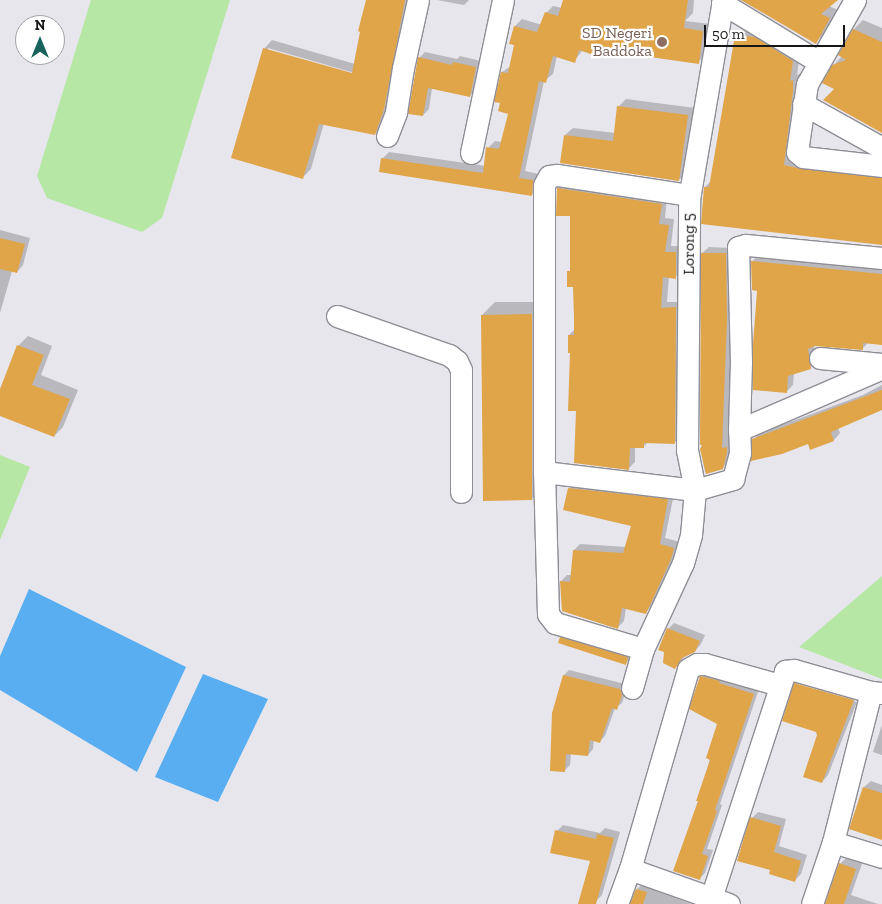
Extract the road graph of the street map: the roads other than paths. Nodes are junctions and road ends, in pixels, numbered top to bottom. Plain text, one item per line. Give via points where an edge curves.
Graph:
1 (418, 0) edge
2 (503, 0) edge
3 (855, 0) edge
4 (722, 1) edge
5 (819, 62) junction
6 (803, 104) junction
7 (387, 136) dead end
8 (882, 148) edge
9 (471, 153) dead end
10 (882, 166) edge
11 (689, 195) junction
12 (882, 258) edge
13 (337, 316) dead end
14 (820, 358) dead end
15 (882, 364) edge
16 (882, 368) edge
17 (739, 430) junction
18 (544, 472) junction
19 (695, 490) junction
20 (462, 492) dead end
21 (643, 649) junction
22 (779, 685) junction
23 (632, 688) dead end
24 (876, 693) edge
25 (833, 842) junction
26 (882, 857) edge
27 (630, 869) junction
28 (720, 901) edge
29 (618, 904) edge
30 (812, 904) edge

1 - 7 street via 402,68 396,112
2 - 9 street
3 - 5 street
4 - 5 street
4 - 11 street, Lorong 5
5 - 6 street via 807,84
6 - 8 street
6 - 10 street via 799,155
11 - 18 street via 557,175 546,180
11 - 19 street, Lorong 5 via 687,450
12 - 17 street via 746,244 738,247
13 - 20 street via 449,355 457,361 462,370
14 - 15 street
16 - 17 street
17 - 19 street via 740,453 733,479
18 - 19 street
18 - 21 street via 547,609 550,619
19 - 21 street, Lorong 5 via 691,535 683,563
21 - 23 street, Lorong 5
22 - 24 street via 785,671 794,670
22 - 27 street via 705,664 688,669
22 - 28 street
24 - 25 street
25 - 26 street
25 - 30 street
27 - 28 street
27 - 29 street

